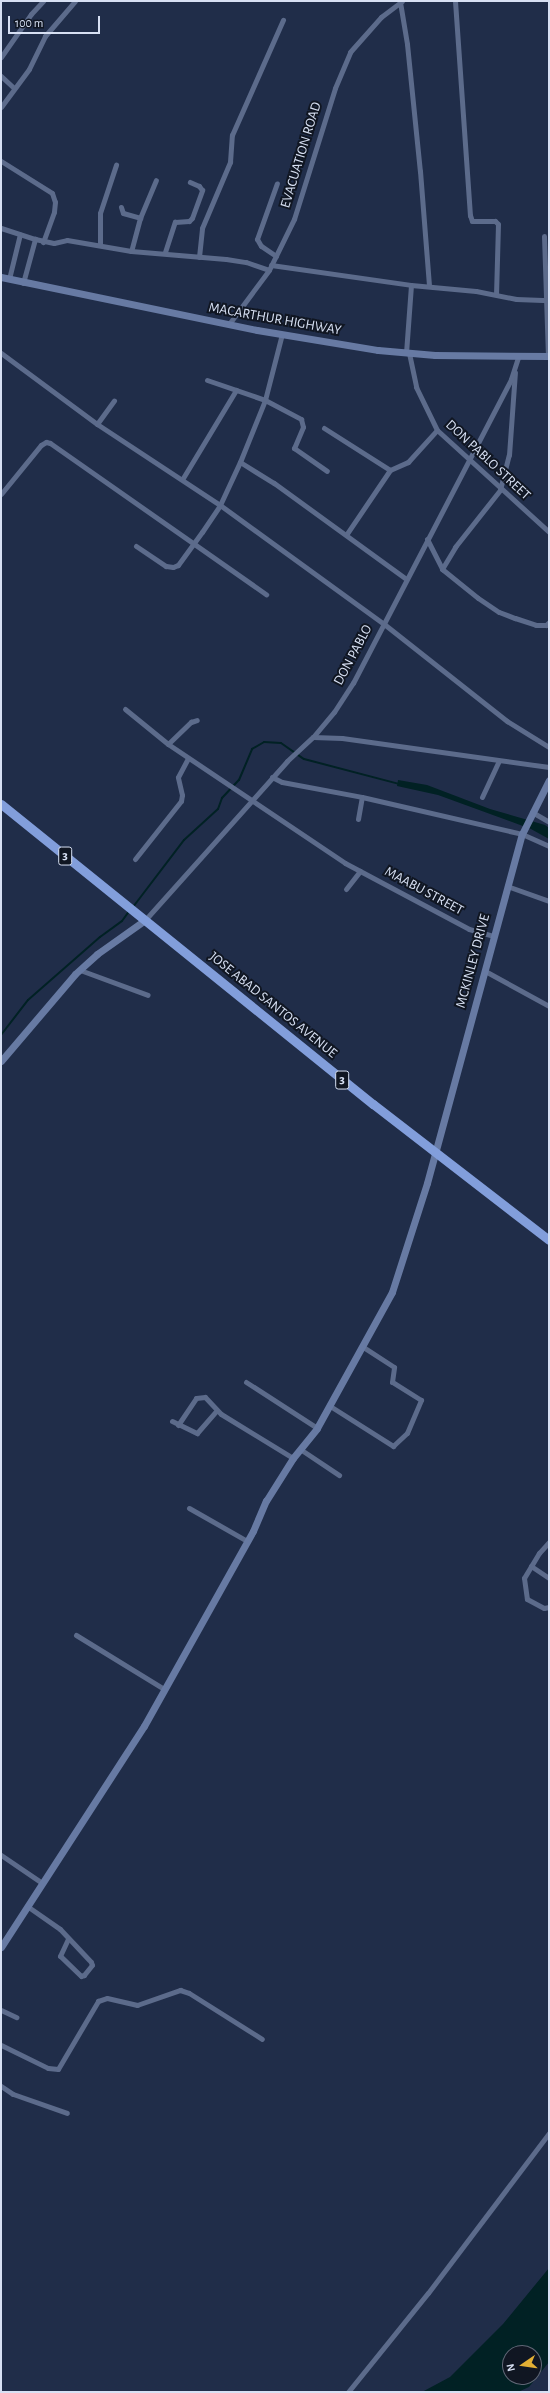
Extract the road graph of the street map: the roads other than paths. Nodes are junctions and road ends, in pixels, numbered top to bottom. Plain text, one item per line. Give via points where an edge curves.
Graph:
1 (43, 1) edge
2 (75, 1) edge
3 (401, 1) edge
4 (455, 1) edge
5 (283, 20) dead end
6 (1, 57) edge
7 (1, 76) edge
8 (14, 88) junction
9 (1, 107) edge
10 (1, 161) edge
11 (116, 165) dead end
12 (156, 180) dead end
13 (190, 182) dead end
14 (277, 183) dead end
15 (121, 206) dead end
16 (140, 218) junction
17 (1, 228) edge
18 (20, 234) junction
19 (544, 236) dead end
20 (35, 240) junction
21 (42, 242) junction
22 (100, 244) junction
23 (131, 251) junction
24 (165, 252) junction
25 (276, 256) junction
26 (199, 257) junction
27 (270, 268) junction
28 (5, 278) edge
29 (23, 283) junction
30 (411, 285) junction
31 (429, 285) junction
32 (496, 294) junction
33 (548, 300) edge
34 (230, 324) junction
35 (282, 334) junction
36 (408, 353) junction
37 (1, 354) edge
38 (549, 356) edge
39 (518, 357) junction
40 (515, 369) junction
41 (207, 380) dead end
42 (236, 390) junction
43 (264, 400) junction
44 (114, 401) dead end
45 (97, 424) junction
46 (324, 428) dead end
47 (437, 430) junction
48 (469, 461) junction
49 (240, 462) junction
50 (390, 470) junction
51 (327, 471) dead end
52 (183, 478) junction
53 (3, 486) edge
54 (500, 490) junction
55 (1, 494) edge
56 (220, 505) junction
57 (549, 532) edge
58 (346, 535) junction
59 (427, 539) junction
60 (194, 542) junction
61 (136, 546) dead end
62 (442, 569) junction
63 (406, 579) junction
64 (266, 594) dead end
65 (549, 622) edge
66 (384, 624) junction
67 (124, 709) dead end
68 (197, 720) dead end
69 (313, 737) junction
70 (168, 744) junction
71 (549, 747) edge
72 (188, 758) junction
73 (499, 760) junction
74 (549, 767) edge
75 (272, 777) junction
76 (549, 780) edge
77 (362, 796) junction
78 (482, 796) dead end
79 (252, 800) junction
80 (1, 804) edge
81 (530, 815) junction
82 (358, 819) dead end
83 (549, 822) edge
84 (523, 832) junction
85 (549, 846) edge
86 (135, 859) dead end
87 (360, 871) junction
88 (507, 886) junction
89 (346, 889) dead end
90 (549, 901) edge
91 (142, 918) junction
92 (493, 936) junction
93 (80, 970) junction
94 (486, 971) junction
95 (148, 995) dead end
96 (549, 1006) edge
97 (1, 1061) edge
98 (435, 1153) junction
99 (549, 1240) edge
100 (363, 1347) junction
101 (246, 1382) dead end
102 (330, 1406) junction
103 (217, 1410) junction
104 (172, 1421) dead end
105 (178, 1425) junction
106 (317, 1428) junction
107 (300, 1449) junction
108 (293, 1458) junction
109 (339, 1475) dead end
110 (189, 1508) dead end
111 (247, 1541) junction
112 (549, 1542) edge
113 (531, 1566) junction
114 (549, 1578) edge
115 (549, 1608) edge
116 (76, 1635) dead end
117 (164, 1689) junction
118 (1, 1855) edge
119 (42, 1883) junction
120 (27, 1906) junction
121 (68, 1939) junction
122 (1, 1947) edge
123 (1, 2010) edge
124 (16, 2017) dead end
125 (262, 2039) dead end
126 (1, 2045) edge
127 (1, 2086) edge
128 (67, 2113) dead end
129 (549, 2132) edge
130 (348, 2392) edge

1 - 6 street
2 - 8 street via 45,36 29,69
3 - 25 street, EVACUATION ROAD via 381,17 350,52 334,88 294,219
3 - 31 street via 420,171
4 - 32 street via 470,214 472,221 495,221 498,224
5 - 26 street via 232,135 230,162 202,228
7 - 8 street
8 - 9 street
10 - 21 street via 52,193 55,202 54,212
11 - 22 street via 100,213
12 - 16 street
13 - 24 street via 202,190 192,218 189,221 175,222
14 - 25 street via 257,239 261,246
15 - 16 street via 123,213
16 - 23 street
17 - 18 street
18 - 20 street
18 - 28 street
19 - 33 street
20 - 21 street
20 - 29 street
21 - 22 street via 67,240
22 - 23 street
23 - 24 street
24 - 26 street
25 - 27 street, EVACUATION ROAD
26 - 27 street via 246,262
27 - 30 street
27 - 34 street, EVACUATION ROAD
28 - 29 street, MACARTHUR HIGHWAY
29 - 34 street, MACARTHUR HIGHWAY
30 - 31 street
30 - 36 street, DON PABLO STREET
31 - 32 street
32 - 33 street via 516,300
33 - 38 street
34 - 35 street, MACARTHUR HIGHWAY
35 - 36 street, MACARTHUR HIGHWAY
35 - 43 street
36 - 39 street, MACARTHUR HIGHWAY
36 - 47 street, DON PABLO STREET via 416,387
37 - 45 street
38 - 39 street, MACARTHUR HIGHWAY
39 - 40 street, DON PABLO
40 - 48 street, DON PABLO
40 - 54 street via 509,455
41 - 42 street
42 - 43 street
42 - 52 street
43 - 49 street
43 - 51 street via 301,419 303,427 294,448
44 - 45 street
45 - 52 street
46 - 50 street
47 - 48 street, DON PABLO STREET
47 - 50 street via 408,462
48 - 54 street, DON PABLO STREET
48 - 59 street, DON PABLO
49 - 56 street
49 - 58 street
50 - 58 street
52 - 56 street
53 - 55 street
53 - 60 street via 41,444 46,442
54 - 57 street, DON PABLO STREET
54 - 62 street via 455,547
56 - 60 street
56 - 66 street
58 - 63 street
59 - 62 street
59 - 63 street, DON PABLO
60 - 61 street via 178,565 173,567 166,566
60 - 64 street
62 - 65 street via 499,612 536,625 546,625
63 - 66 street, DON PABLO
66 - 69 street, DON PABLO via 353,683
66 - 71 street via 507,721
67 - 70 street, MAABU STREET
68 - 70 street via 191,722
69 - 73 street via 342,738
69 - 75 street, DON PABLO
70 - 72 street, MAABU STREET
72 - 79 street, MAABU STREET
72 - 86 street via 178,777 181,801
73 - 74 street
73 - 78 street
75 - 77 street via 282,782
75 - 79 street, DON PABLO
76 - 81 street, MCKINLEY DRIVE
77 - 82 street
77 - 84 street
79 - 87 street, MAABU STREET
79 - 91 street, DON PABLO
80 - 91 highway, JOSE ABAD SANTOS AVENUE / 3
81 - 83 street
81 - 84 street, MCKINLEY DRIVE
84 - 85 street
84 - 88 street, MCKINLEY DRIVE
87 - 89 street
87 - 92 street, MAABU STREET via 469,929
88 - 90 street
88 - 92 street, MCKINLEY DRIVE
91 - 93 street
91 - 98 highway, JOSE ABAD SANTOS AVENUE / 3
92 - 94 street, MCKINLEY DRIVE
93 - 95 street
93 - 97 street
94 - 96 street
94 - 98 street, MCKINLEY DRIVE
98 - 99 highway, JOSE ABAD SANTOS AVENUE / 3
98 - 100 street, MCKINLEY DRIVE via 404,1261 392,1292
100 - 102 street, MCKINLEY DRIVE
100 - 102 street via 394,1367 392,1382 421,1400 407,1433 393,1446
101 - 106 street
102 - 106 street, MCKINLEY DRIVE
103 - 105 street via 197,1433
103 - 105 street via 210,1400 198,1397
103 - 108 street
104 - 105 street
106 - 107 street, MCKINLEY DRIVE
107 - 108 street, MCKINLEY DRIVE
107 - 109 street
108 - 111 street, MCKINLEY DRIVE via 266,1501
110 - 111 street
111 - 117 street, MCKINLEY DRIVE
112 - 113 street
113 - 114 street
113 - 115 street via 524,1578 527,1599
116 - 117 street
117 - 119 street, MCKINLEY DRIVE via 144,1726
118 - 119 street
119 - 120 street, MCKINLEY DRIVE
120 - 121 street via 60,1929
120 - 122 street, MCKINLEY DRIVE
121 - 121 street via 60,1954 61,1959 80,1976 84,1975 92,1965 91,1962
123 - 124 street
125 - 126 street via 189,1993 180,1990 171,1991 137,2005 107,1998 98,2001 58,2069 48,2068
127 - 128 street via 13,2094
129 - 130 street via 428,2293

